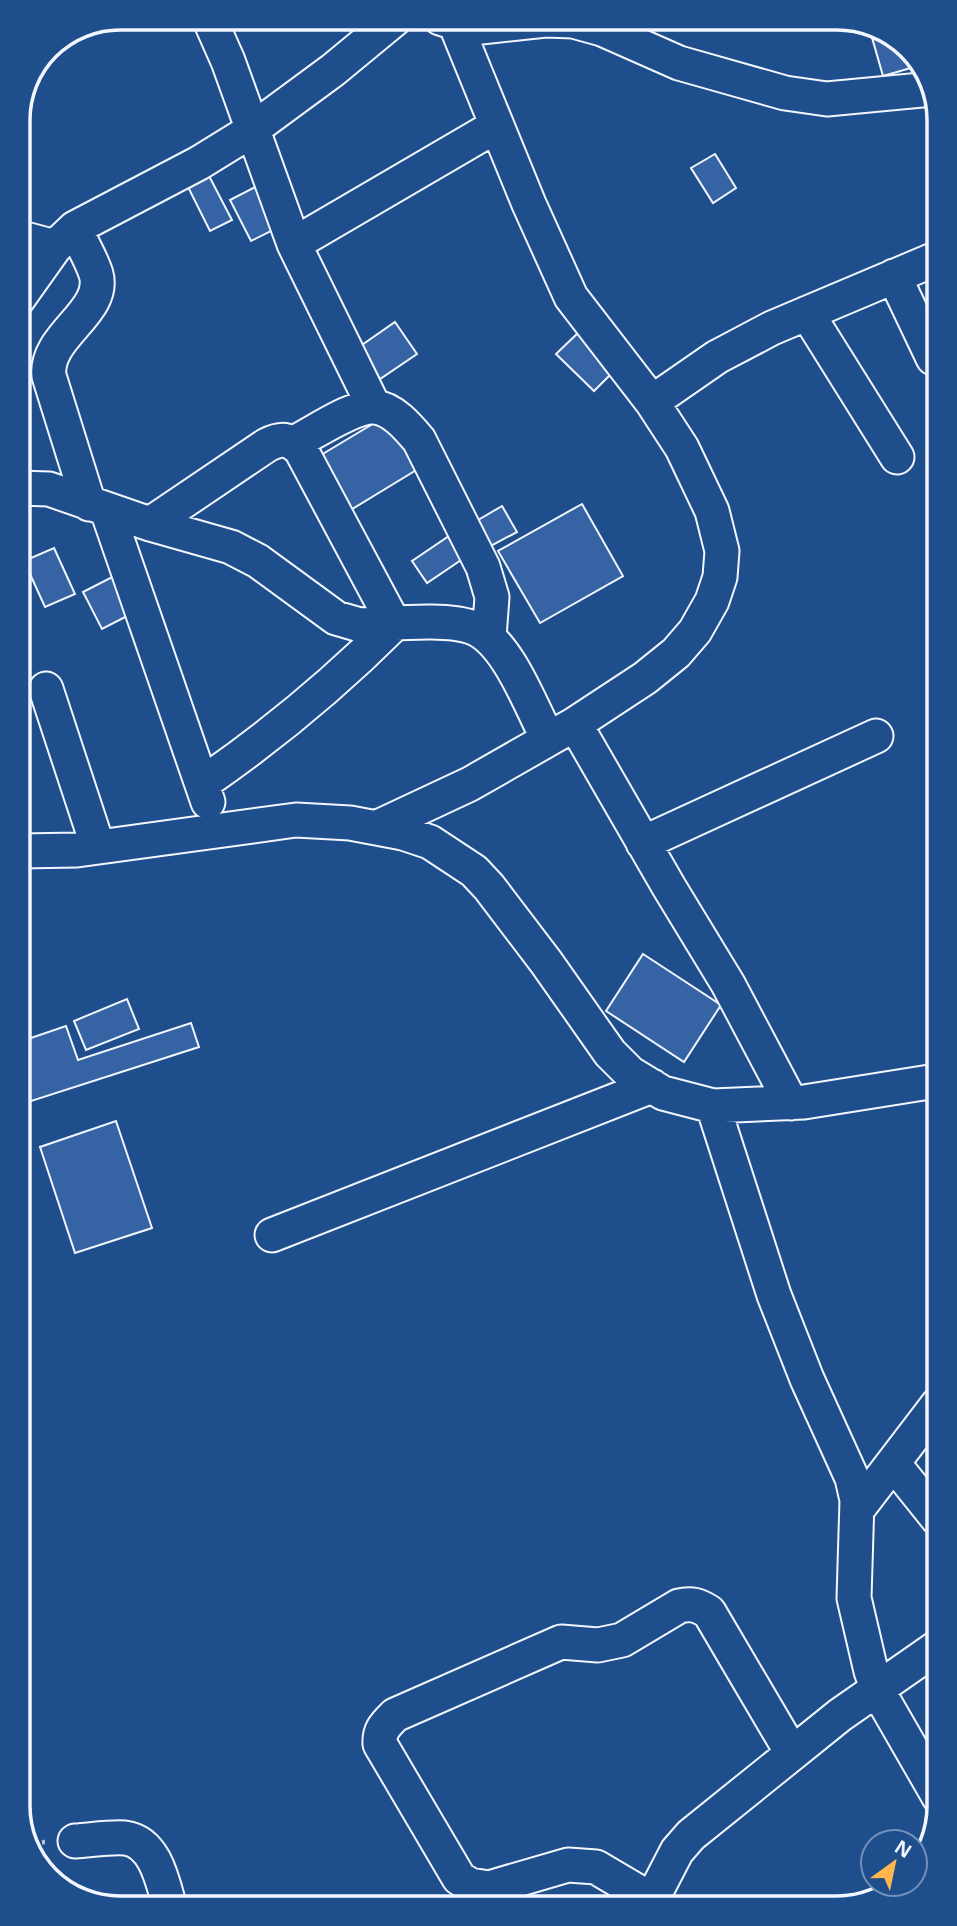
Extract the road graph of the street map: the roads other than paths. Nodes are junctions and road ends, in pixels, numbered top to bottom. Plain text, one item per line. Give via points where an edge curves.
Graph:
1 (215, 30) edge
2 (381, 30) edge
3 (452, 30) edge
4 (604, 30) edge
5 (922, 90) edge
6 (496, 126) junction
7 (253, 129) junction
8 (30, 237) edge
9 (65, 237) junction
10 (294, 244) junction
11 (927, 262) edge
12 (894, 276) junction
13 (30, 284) edge
14 (807, 313) junction
15 (927, 345) edge
16 (652, 402) junction
17 (374, 407) junction
18 (294, 443) junction
19 (897, 457) dead end
20 (30, 488) edge
21 (98, 507) junction
22 (150, 524) junction
23 (394, 624) junction
24 (489, 637) junction
25 (46, 689) dead end
26 (562, 732) junction
27 (876, 736) dead end
28 (203, 783) junction
29 (376, 828) junction
30 (216, 830) junction
31 (643, 843) junction
32 (98, 847) junction
33 (30, 851) edge
34 (927, 1082) edge
35 (652, 1086) junction
36 (791, 1103) junction
37 (713, 1106) junction
38 (272, 1235) dead end
39 (927, 1418) edge
40 (893, 1463) junction
41 (927, 1505) edge
42 (856, 1510) junction
43 (927, 1655) edge
44 (878, 1691) junction
45 (792, 1753) junction
46 (927, 1776) edge
47 (75, 1841) dead end
48 (165, 1896) edge
49 (643, 1896) edge
50 (656, 1896) edge

1 - 7 street
2 - 7 street
3 - 6 street
4 - 5 street via 679,63 785,93 827,99
6 - 10 street
6 - 16 street via 570,298
7 - 9 street
7 - 10 street
8 - 9 street
9 - 13 street
9 - 21 street via 97,275 96,289 47,364
10 - 17 street
11 - 12 street
12 - 14 street
12 - 15 street
14 - 16 street via 717,357
14 - 19 street
16 - 26 street via 682,449 712,511 722,551 720,577 695,631 676,653
17 - 18 street via 358,409
17 - 24 street via 388,411 419,440 483,567 492,597
18 - 22 street via 279,439 267,445
18 - 23 street
20 - 21 street via 49,489
21 - 22 street
21 - 28 street
22 - 23 street via 258,561 336,618 360,625
23 - 24 street via 454,623
23 - 28 street via 300,712
24 - 26 street
25 - 32 street
26 - 29 street via 470,784
26 - 31 street
27 - 31 street
28 - 30 street
29 - 30 street via 296,820
29 - 35 street via 430,842 474,871 610,1053
30 - 32 street
31 - 36 street via 728,984
32 - 33 street
34 - 36 street
35 - 37 street
35 - 38 street
36 - 37 street
37 - 42 street via 774,1295 852,1478
39 - 40 street
40 - 41 street
40 - 42 street
42 - 44 street via 854,1598
43 - 44 street
44 - 45 street
44 - 46 street
45 - 49 street via 709,1612 688,1604 622,1640 598,1645 561,1642 396,1715 384,1726 380,1744 454,1873 470,1885 489,1888 581,1865 596,1867
45 - 50 street via 691,1835 677,1851
47 - 48 street via 126,1838 142,1844 153,1857

